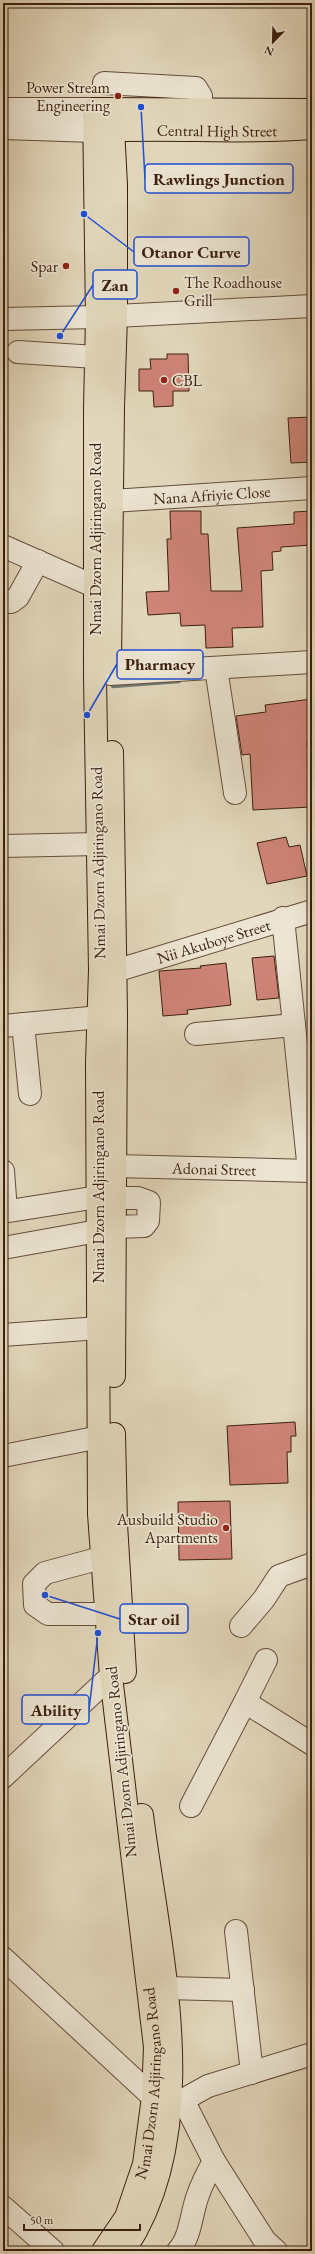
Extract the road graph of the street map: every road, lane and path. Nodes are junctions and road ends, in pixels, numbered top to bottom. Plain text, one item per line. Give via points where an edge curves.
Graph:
1 (104, 83) dead end
2 (3, 109) edge
3 (202, 109) junction
4 (312, 110) edge
5 (103, 120) junction
6 (3, 128) edge
7 (312, 128) edge
8 (312, 306) edge
9 (106, 316) junction
10 (3, 319) edge
11 (18, 352) dead end
12 (96, 357) junction
13 (312, 488) edge
14 (112, 501) junction
15 (3, 546) edge
16 (38, 561) junction
17 (96, 587) junction
18 (3, 600) edge
19 (312, 662) edge
20 (216, 668) junction
21 (110, 674) junction
22 (235, 793) dead end
23 (98, 844) junction
24 (3, 846) edge
25 (312, 911) edge
26 (283, 918) junction
27 (114, 971) junction
28 (100, 1016) junction
29 (13, 1025) edge
30 (294, 1025) junction
31 (196, 1034) dead end
32 (106, 1063) junction
33 (30, 1094) dead end
34 (115, 1166) junction
35 (310, 1171) edge
36 (3, 1172) edge
37 (107, 1198) junction
38 (5, 1211) edge
39 (107, 1229) junction
40 (3, 1248) edge
41 (99, 1328) junction
42 (3, 1335) edge
43 (100, 1437) junction
44 (3, 1456) edge
45 (101, 1558) junction
46 (312, 1564) edge
47 (105, 1614) junction
48 (241, 1626) dead end
49 (266, 1660) dead end
50 (111, 1676) junction
51 (245, 1702) junction
52 (312, 1744) edge
53 (3, 1777) edge
54 (192, 1806) dead end
55 (143, 1889) junction
56 (236, 1931) dead end
57 (3, 1958) edge
58 (166, 1988) junction
59 (243, 1990) junction
60 (312, 2054) edge
61 (252, 2073) junction
62 (169, 2099) junction
63 (214, 2161) junction
64 (3, 2207) edge
65 (53, 2251) edge
66 (103, 2251) edge
67 (126, 2251) edge
68 (178, 2251) edge
69 (276, 2251) edge

1 - 3 street via 196,88 201,96
2 - 5 street, Central High Street
3 - 4 main road, Central High Street
3 - 5 main road, Central High Street
5 - 6 street, Central High Street
5 - 7 main road, Central High Street via 289,130
5 - 9 main road, Nmai Dzorn Adjiringano Road via 116,184
8 - 9 street
9 - 10 street
9 - 12 main road, Nmai Dzorn Adjiringano Road
9 - 14 main road, Nmai Dzorn Adjiringano Road
11 - 12 street
12 - 17 main road, Nmai Dzorn Adjiringano Road
13 - 14 street, Nana Afriyie Close
14 - 21 main road, Nmai Dzorn Adjiringano Road
15 - 16 street
16 - 17 street
16 - 18 street via 18,597 11,602
17 - 23 main road, Nmai Dzorn Adjiringano Road
19 - 20 street
20 - 21 street
20 - 22 street
21 - 27 main road, Nmai Dzorn Adjiringano Road
23 - 24 street
23 - 28 main road, Nmai Dzorn Adjiringano Road
25 - 26 street, Nii Akuboye Street
26 - 27 street, Nii Akuboye Street
26 - 30 street
27 - 32 main road, Nmai Dzorn Adjiringano Road
28 - 29 street
28 - 32 main road, Nmai Dzorn Adjiringano Road
29 - 33 street
30 - 31 street
30 - 35 street
32 - 34 main road, Nmai Dzorn Adjiringano Road
32 - 37 main road, Nmai Dzorn Adjiringano Road
34 - 35 street, Adonai Street
34 - 37 main road, Nmai Dzorn Adjiringano Road
36 - 38 street
37 - 38 street
37 - 39 main road, Nmai Dzorn Adjiringano Road
37 - 39 street via 144,1199 149,1202 150,1213 144,1226
39 - 40 street
39 - 41 main road, Nmai Dzorn Adjiringano Road
39 - 55 main road, Nmai Dzorn Adjiringano Road via 120,1611
41 - 42 street
41 - 43 main road, Nmai Dzorn Adjiringano Road
43 - 44 street
43 - 45 main road, Nmai Dzorn Adjiringano Road
45 - 47 main road, Nmai Dzorn Adjiringano Road
45 - 47 street via 45,1572 34,1584 35,1605 48,1614
46 - 48 street via 278,1576 264,1599
47 - 50 main road, Nmai Dzorn Adjiringano Road
49 - 51 street
50 - 53 street
50 - 55 main road, Nmai Dzorn Adjiringano Road
51 - 52 street
51 - 54 street
55 - 58 main road, Nmai Dzorn Adjiringano Road
55 - 62 main road, Nmai Dzorn Adjiringano Road via 155,2047
56 - 59 street
57 - 62 street
58 - 59 street
58 - 62 main road, Nmai Dzorn Adjiringano Road via 171,2057
59 - 61 street
60 - 61 street
61 - 62 street
62 - 63 street
62 - 66 main road, Nmai Dzorn Adjiringano Road via 149,2140 138,2184 126,2217
62 - 67 main road, Nmai Dzorn Adjiringano Road via 166,2147 161,2170
63 - 68 street via 202,2184 183,2246
63 - 69 street via 265,2241
64 - 65 street

